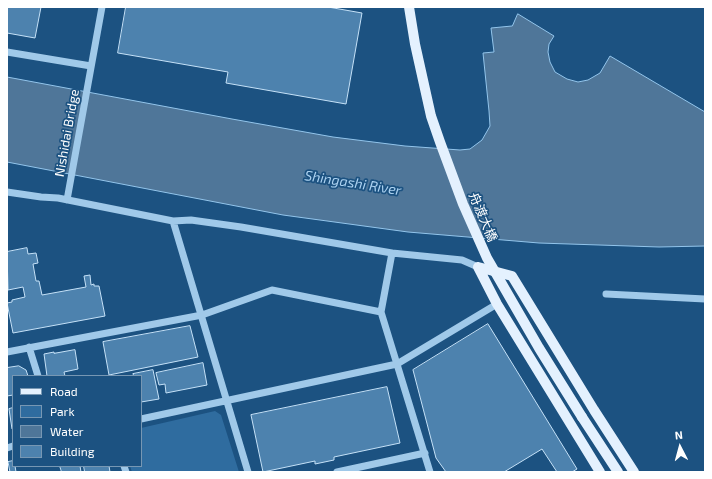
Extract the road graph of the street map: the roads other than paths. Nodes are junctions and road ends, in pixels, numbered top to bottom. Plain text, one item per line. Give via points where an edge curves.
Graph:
1 (102, 7) edge
2 (409, 7) edge
3 (7, 52) edge
4 (91, 69) junction
5 (7, 192) edge
6 (67, 200) junction
7 (173, 221) junction
8 (392, 253) junction
9 (478, 267) junction
10 (606, 294) dead end
11 (705, 299) edge
12 (497, 304) junction
13 (381, 312) junction
14 (202, 315) junction
15 (29, 347) junction
16 (7, 352) edge
17 (397, 364) junction
18 (38, 375) edge
19 (227, 401) junction
20 (142, 419) edge
21 (425, 453) junction
22 (248, 472) edge
23 (337, 472) edge
24 (430, 472) edge
25 (600, 472) edge
26 (618, 472) edge
27 (634, 472) edge

1 - 4 street, Nishidai Bridge
2 - 26 main road, 舟渡大橋, bridge via 431,116 463,204 487,258 539,348
3 - 4 street
4 - 6 street, Nishidai Bridge
5 - 6 street
6 - 7 street
7 - 8 street via 212,223
7 - 14 street
8 - 9 street via 462,260
8 - 13 street
9 - 12 main road
9 - 27 main road via 512,276
10 - 11 street
12 - 17 street
12 - 25 main road
13 - 14 street via 272,290
13 - 17 street
14 - 15 street
14 - 19 street
15 - 16 street
15 - 18 street
17 - 19 street
17 - 21 street
19 - 20 street
19 - 22 street
21 - 23 street
21 - 24 street

